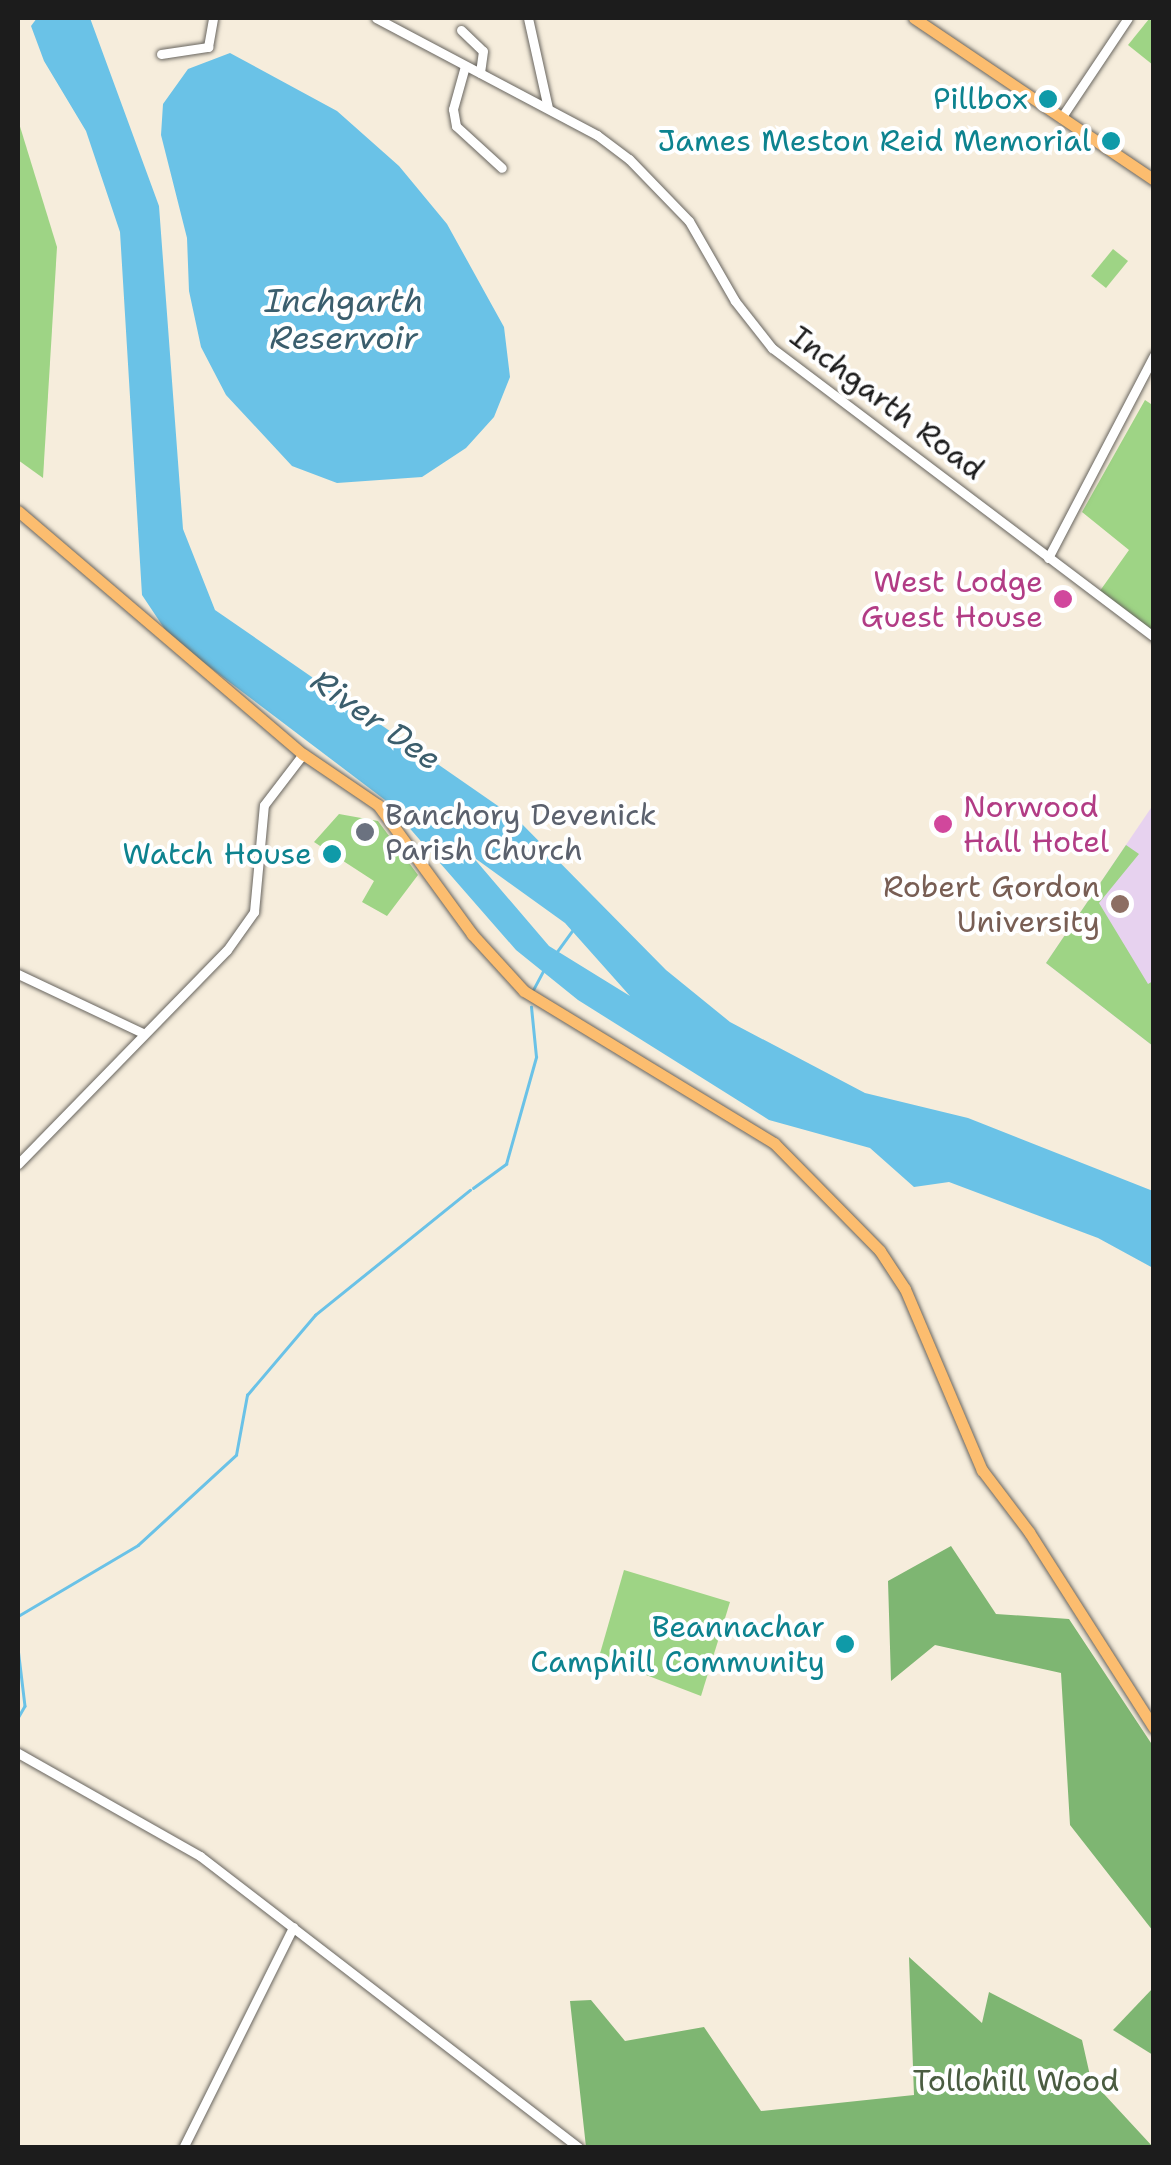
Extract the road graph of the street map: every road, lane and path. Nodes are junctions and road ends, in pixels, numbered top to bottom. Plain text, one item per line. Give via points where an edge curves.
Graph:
1 (213, 18) edge
2 (528, 18) edge
3 (914, 18) edge
4 (1128, 18) edge
5 (381, 19) edge
6 (462, 30) dead end
7 (471, 37) junction
8 (461, 47) dead end
9 (160, 54) dead end
10 (465, 66) junction
11 (480, 72) junction
12 (548, 108) junction
13 (1061, 118) junction
14 (502, 168) dead end
15 (1154, 180) edge
16 (1154, 356) edge
17 (18, 511) edge
18 (1048, 558) junction
19 (1154, 637) edge
20 (303, 754) junction
21 (18, 974) edge
22 (143, 1034) junction
23 (18, 1164) edge
24 (1154, 1728) edge
25 (18, 1753) edge
26 (293, 1927) junction
27 (183, 2148) edge
28 (579, 2148) edge

1 - 9 street via 208,47
2 - 12 street
3 - 13 main road
4 - 13 street
5 - 10 street, Inchgarth Road
6 - 7 street
7 - 8 street
7 - 11 street via 484,55
10 - 11 street, Inchgarth Road
10 - 14 street via 454,97 456,126
11 - 12 street, Inchgarth Road
12 - 18 street, Inchgarth Road via 598,135 670,200 772,348
13 - 15 main road
16 - 18 street
17 - 20 main road
18 - 19 street, Inchgarth Road
20 - 22 street via 264,805 254,912 227,950
20 - 24 main road via 378,805 472,934 524,992 774,1142 880,1251 906,1289 982,1470 1030,1532 1076,1615
21 - 22 street
22 - 23 street
25 - 26 street via 155,1826
26 - 27 street
26 - 28 street

